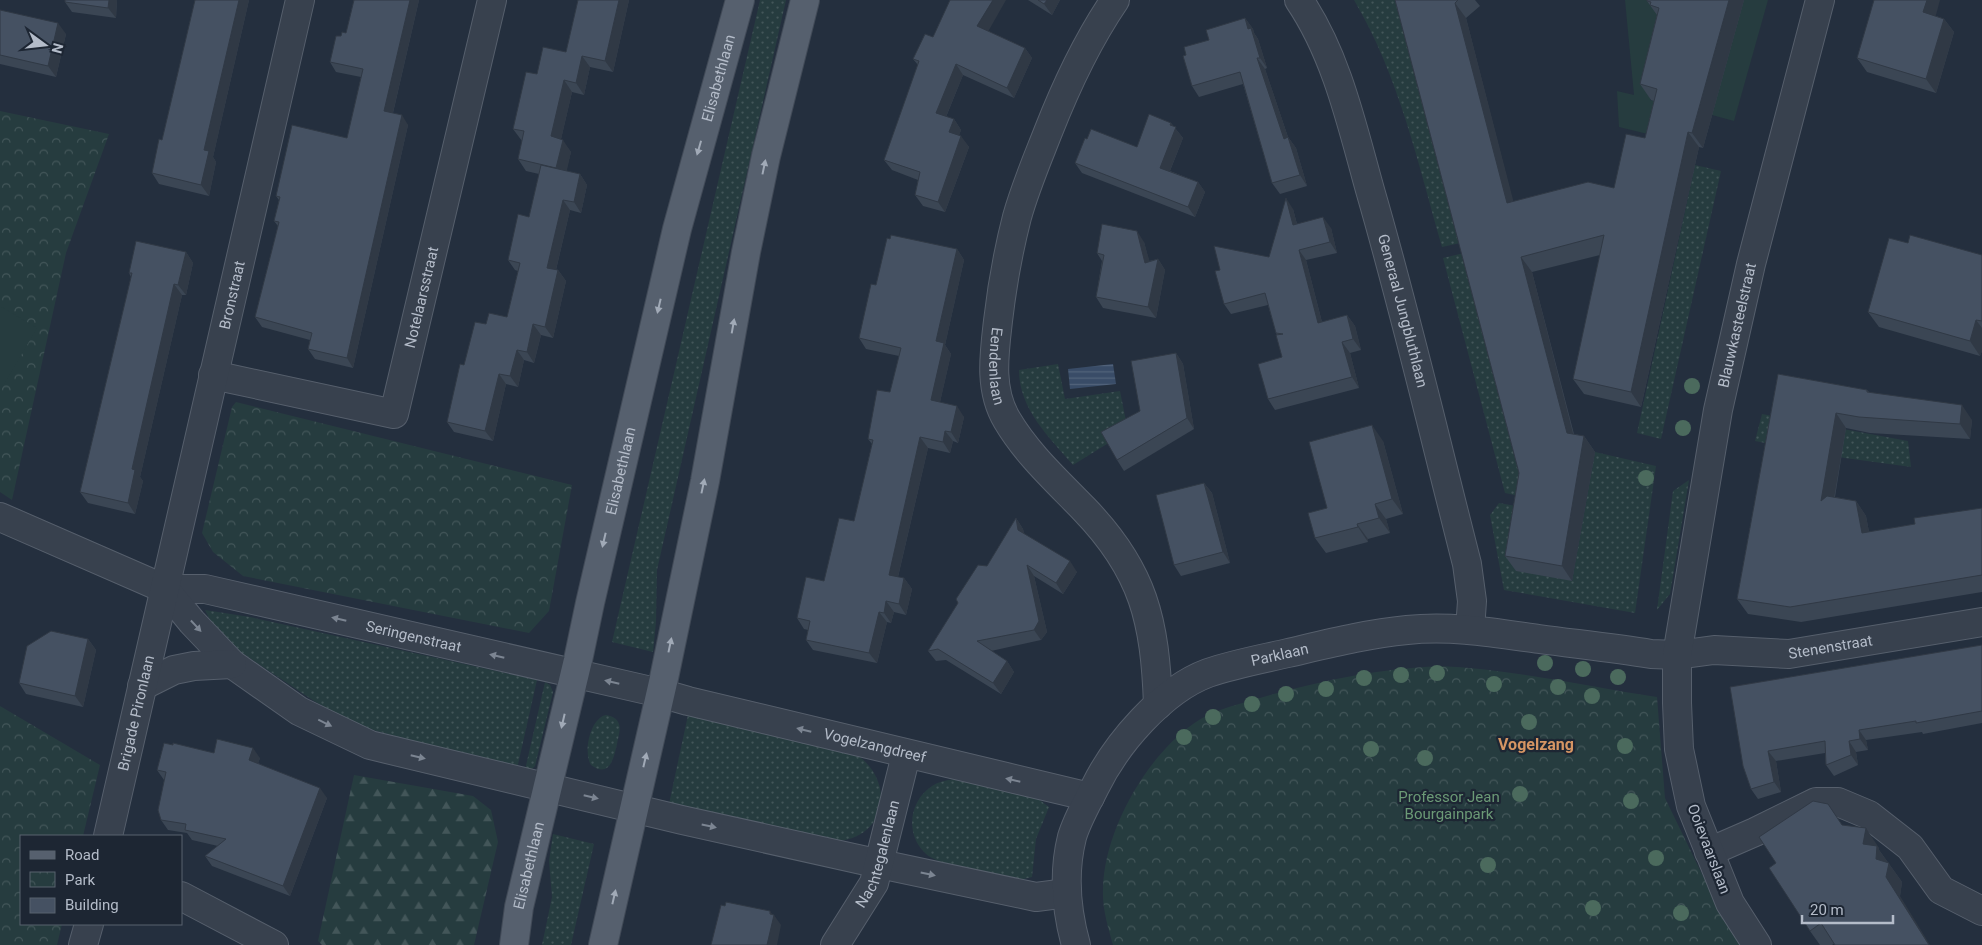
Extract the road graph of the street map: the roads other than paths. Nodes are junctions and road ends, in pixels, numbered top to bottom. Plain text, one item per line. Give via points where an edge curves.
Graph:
1 (300, 0) edge
2 (492, 0) edge
3 (740, 0) edge
4 (804, 0) edge
5 (1115, 0) edge
6 (1299, 0) edge
7 (1820, 0) edge
8 (213, 375) junction
9 (0, 517) edge
10 (165, 589) junction
11 (1982, 622) edge
12 (1470, 630) junction
13 (1677, 655) junction
14 (232, 664) junction
15 (574, 674) junction
16 (142, 686) junction
17 (660, 693) junction
18 (1158, 704) junction
19 (906, 755) junction
20 (547, 787) junction
21 (1090, 798) junction
22 (635, 808) junction
23 (108, 835) edge
24 (1709, 852) junction
25 (880, 864) junction
26 (1067, 893) junction
27 (182, 897) edge
28 (1982, 911) edge
29 (88, 925) edge
30 (83, 945) edge
31 (274, 945) edge
32 (514, 945) edge
33 (603, 945) edge
34 (835, 945) edge
35 (1076, 945) edge
36 (1757, 945) edge

1 - 8 street, Bronstraat
2 - 8 street, Notelaarsstraat via 394,414
3 -> 15 main road, Elisabethlaan via 677,229
17 -> 4 main road via 705,481 766,156
5 - 18 street, Eendenlaan via 1066,86 1017,216 1003,276 994,354 995,389 1006,419 1028,450 1119,550 1137,582 1148,611
6 - 12 street, Generaal Jungbluthlaan via 1339,80 1386,244 1467,564 1472,602
7 - 13 street, Blauwkasteelstraat via 1751,264 1718,410
8 - 10 street, Bronstraat
9 - 10 street, Seringenstraat
10 -> 14 street, Seringenstraat
15 -> 10 street, Seringenstraat via 205,589
10 - 16 street, Brigade Pironlaan
11 - 13 street, Stenenstraat via 1789,654 1714,650
12 - 13 street, Parklaan
12 - 18 street, Parklaan via 1408,630 1342,640 1208,674 1182,686
13 - 24 street, Ooievaarslaan via 1679,749 1691,806
14 - 16 street via 174,670
14 -> 20 street, Seringenstraat via 298,711 370,745
17 -> 15 street, Seringenstraat
15 -> 20 main road, Elisabethlaan
16 - 23 street, Brigade Pironlaan
19 -> 17 street, Vogelzangdreef
22 -> 17 main road
18 - 21 street, Parklaan via 1101,774
21 -> 19 street, Vogelzangdreef
19 - 25 street, Nachtegalenlaan
20 -> 22 street, Seringenstraat
20 - 32 main road, Elisabethlaan via 519,907
21 - 26 street, Parklaan via 1073,835 1067,866
22 -> 25 street
33 -> 22 main road
24 - 28 street via 1816,802 1838,802 1869,815 1910,847 1941,890
24 - 36 street, Ooievaarslaan via 1730,903
25 -> 26 street via 1036,897
25 - 34 street, Nachtegalenlaan via 874,883
26 - 35 street, Parklaan
27 - 31 street
29 - 30 street

